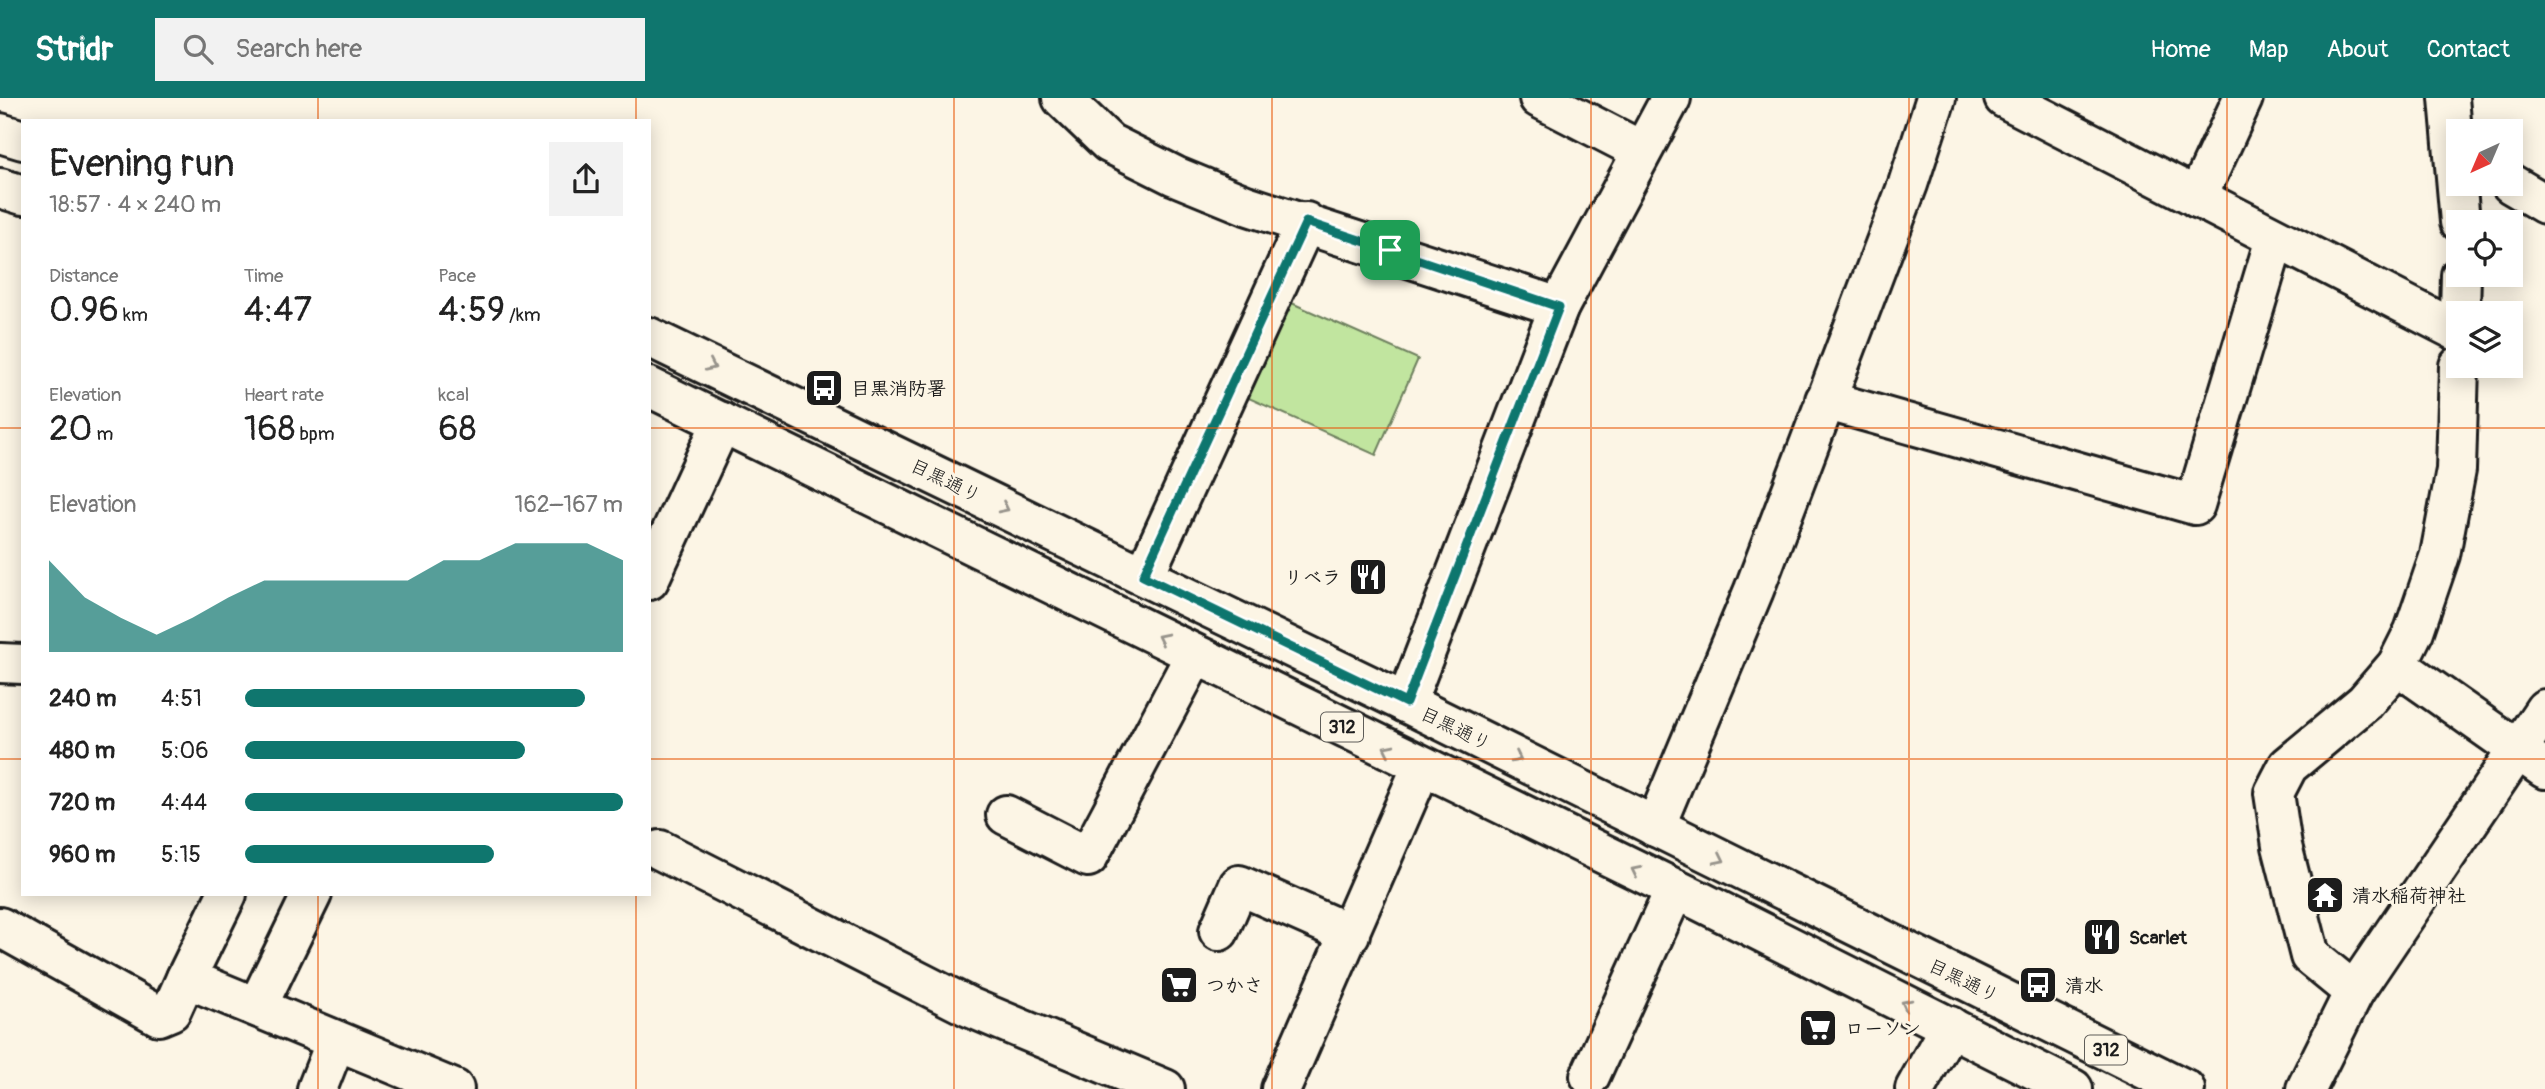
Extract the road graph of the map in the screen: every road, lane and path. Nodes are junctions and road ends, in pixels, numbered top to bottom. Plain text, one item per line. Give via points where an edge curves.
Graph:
1 (1062, 98) edge
2 (1539, 98) edge
3 (1671, 98) edge
4 (1936, 98) edge
5 (2004, 98) edge
6 (2243, 98) edge
7 (2449, 98) edge
8 (2452, 119) edge
9 (0, 133) edge
10 (21, 139) edge
11 (1640, 150) junction
12 (0, 188) edge
13 (2524, 192) edge
14 (21, 194) edge
15 (2197, 198) junction
16 (2545, 204) edge
17 (1306, 222) junction
18 (2274, 239) junction
19 (1559, 307) junction
20 (2446, 325) edge
21 (651, 338) edge
22 (2459, 378) edge
23 (651, 388) edge
24 (1825, 400) junction
25 (722, 422) junction
26 (651, 576) edge
27 (1143, 576) junction
28 (1195, 655) junction
29 (0, 663) edge
30 (21, 664) edge
31 (2397, 666) junction
32 (1406, 703) junction
33 (2545, 709) edge
34 (2531, 759) edge
35 (1422, 766) junction
36 (1006, 815) dead end
37 (1656, 827) junction
38 (660, 850) dead end
39 (1675, 890) junction
40 (227, 896) edge
41 (311, 896) edge
42 (0, 927) edge
43 (1219, 931) dead end
44 (1350, 934) junction
45 (186, 978) junction
46 (2354, 992) junction
47 (257, 1007) junction
48 (1950, 1026) junction
49 (336, 1041) junction
50 (1590, 1076) dead end
51 (317, 1089) edge
52 (454, 1089) edge
53 (1165, 1089) edge
54 (1281, 1089) edge
55 (1915, 1089) edge
56 (2073, 1089) edge
57 (2185, 1089) edge
58 (2306, 1089) edge

1 - 17 street via 1109,143 1246,205
2 - 11 street
3 - 11 street
4 - 24 street
5 - 15 street
6 - 15 street
7 - 8 street
9 - 10 street
11 - 19 street
12 - 14 street
13 - 16 street
15 - 18 street
17 - 19 street
17 - 27 street
18 - 20 street
18 - 24 street via 2195,505
19 - 32 street
21 -> 27 street, 目黒通り / 312
22 - 31 street via 2456,470 2440,555
23 - 25 street, 312
24 - 37 street via 1754,590
25 - 26 street
28 -> 25 street, 312
27 - 32 street, 目黒通り / 312
35 -> 28 street, 312
28 - 36 street via 1088,857
29 - 30 street
31 - 34 street
31 - 46 street via 2365,702 2288,766 2274,793 2282,846 2310,956
32 -> 37 street, 目黒通り / 312
33 - 34 street
34 - 46 street
39 -> 35 street, 312
35 - 44 street
37 -> 57 street, 目黒通り / 312
38 - 53 street via 969,1007
48 -> 39 street, 312
39 - 50 street
40 - 45 street
41 - 47 street
42 - 45 street via 159,1016 171,1011
43 - 44 street via 1239,885
44 - 54 street
45 - 47 street
46 - 58 street
47 - 49 street
48 - 55 street
48 - 56 street, 312
49 - 51 street
49 - 52 street

